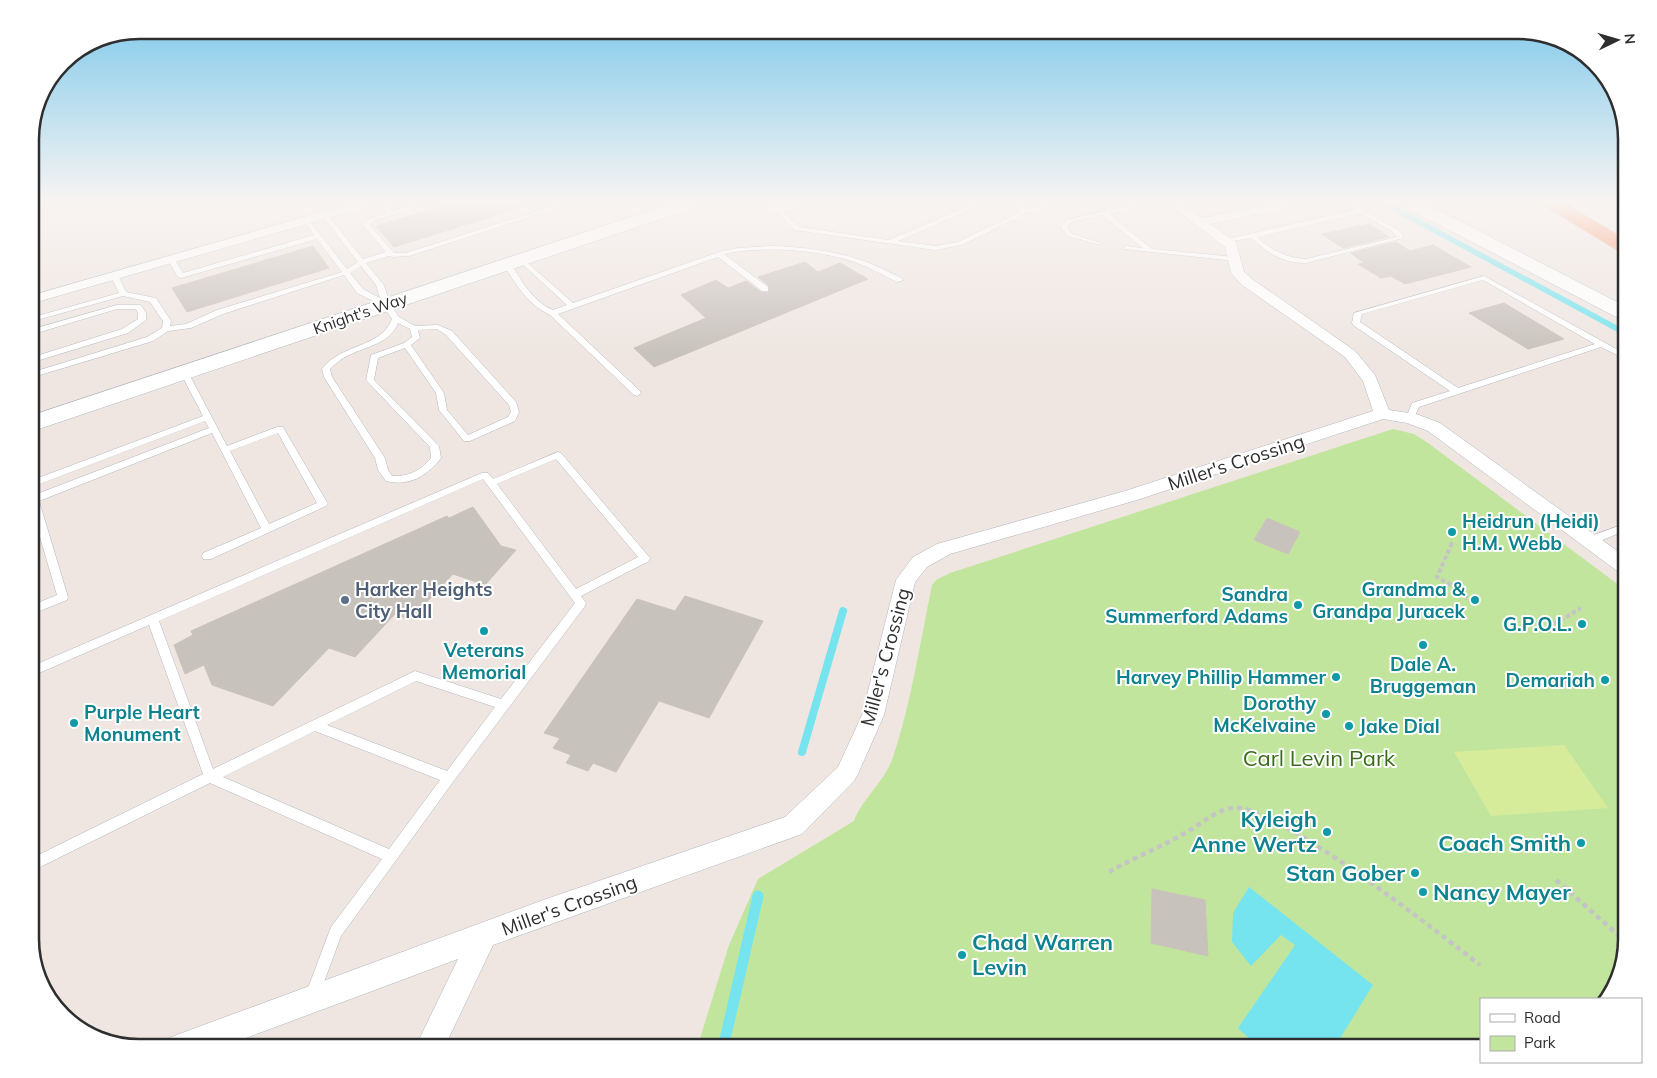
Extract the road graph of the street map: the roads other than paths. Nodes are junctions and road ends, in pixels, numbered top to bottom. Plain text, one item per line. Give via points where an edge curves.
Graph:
1 (192, 253) edge
2 (259, 253) edge
3 (331, 253) edge
4 (355, 253) edge
5 (389, 253) edge
6 (390, 253) edge
7 (412, 253) edge
8 (540, 253) edge
9 (834, 253) edge
10 (1181, 253) edge
11 (1233, 253) edge
12 (1275, 253) edge
13 (1337, 253) edge
14 (1508, 253) edge
15 (1523, 253) edge
16 (719, 254) joint
17 (172, 259) junction
18 (1235, 259) junction
19 (362, 262) junction
20 (514, 262) junction
21 (345, 273) junction
22 (114, 275) junction
23 (900, 280) dead end
24 (1569, 285) junction
25 (765, 289) dead end
26 (123, 294) junction
27 (39, 297) edge
28 (572, 306) junction
29 (1618, 310) edge
30 (391, 312) junction
31 (553, 313) junction
32 (39, 317) edge
33 (414, 328) junction
34 (166, 329) junction
35 (39, 330) edge
36 (1602, 344) junction
37 (407, 345) junction
38 (1618, 353) edge
39 (39, 358) edge
40 (184, 372) junction
41 (39, 373) edge
42 (1455, 390) junction
43 (637, 393) dead end
44 (1382, 414) junction
45 (208, 417) junction
46 (1410, 418) junction
47 (39, 421) edge
48 (214, 429) junction
49 (225, 450) junction
50 (39, 479) edge
51 (491, 483) junction
52 (39, 497) edge
53 (39, 516) edge
54 (266, 529) junction
55 (1618, 530) edge
56 (1590, 541) junction
57 (207, 556) dead end
58 (1618, 561) edge
59 (575, 594) junction
60 (39, 607) edge
61 (152, 618) junction
62 (39, 668) edge
63 (503, 705) junction
64 (315, 726) junction
65 (210, 777) junction
66 (449, 778) junction
67 (391, 856) junction
68 (39, 862) edge
69 (483, 937) junction
70 (310, 1001) junction
71 (204, 1039) edge
72 (433, 1039) edge

1 - 17 street
2 - 17 lane via 181,276
3 - 21 lane
4 - 19 lane
5 - 19 lane
6 - 7 lane
8 - 20 main road, Knight's Way
9 - 23 lane
10 - 18 lane
11 - 18 street
12 - 13 lane via 1295,262
14 - 24 main road
15 - 24 main road
16 - 25 lane
16 - 28 lane
17 - 22 street
18 - 44 street via 1238,273 1247,282 1363,366 1372,380
19 - 21 lane
19 - 30 lane via 380,285
20 - 28 lane
20 - 30 main road, Knight's Way
20 - 31 lane via 522,289 541,308
21 - 30 lane via 360,292
21 - 34 lane via 220,312 188,326
22 - 26 lane
22 - 27 street
24 - 29 main road
26 - 32 lane
26 - 34 lane via 153,300 167,321
28 - 31 lane
30 - 33 lane
30 - 37 lane via 394,328 382,340 345,352 326,369 380,458 383,470 389,479 399,480 427,471 436,458 434,446 370,380 374,357
30 - 40 main road, Knight's Way
31 - 43 lane
33 - 37 lane via 416,338
33 - 37 lane via 438,327 449,333 513,404 512,420 468,439 443,410 440,393
34 - 41 lane via 150,338
35 - 39 lane via 117,307 138,307 142,313 142,320 125,331
36 - 38 lane
36 - 42 lane
36 - 42 lane via 1484,278 1358,313 1356,323
40 - 45 lane
40 - 47 main road, Knight's Way
42 - 46 lane via 1416,405
44 - 46 street, Miller's Crossing
44 - 69 street, Miller's Crossing via 1130,496 944,549 920,562 906,580 873,715 846,774 793,826
45 - 48 lane
45 - 50 lane
46 - 56 street, Miller's Crossing via 1434,427
48 - 49 lane
48 - 52 lane
49 - 54 lane
49 - 54 lane via 280,429 323,504
51 - 59 lane
51 - 59 lane via 558,454 645,558
51 - 61 lane via 485,475
53 - 60 lane via 63,597
54 - 57 lane
55 - 56 lane
56 - 58 street, Miller's Crossing
59 - 63 lane via 581,603
61 - 62 lane
61 - 65 lane
63 - 64 lane via 415,676
63 - 66 lane
64 - 65 lane
64 - 66 lane
65 - 67 lane
65 - 68 lane
66 - 67 lane
67 - 70 lane via 336,932
69 - 70 street, Miller's Crossing
69 - 72 street
70 - 71 street, Miller's Crossing

